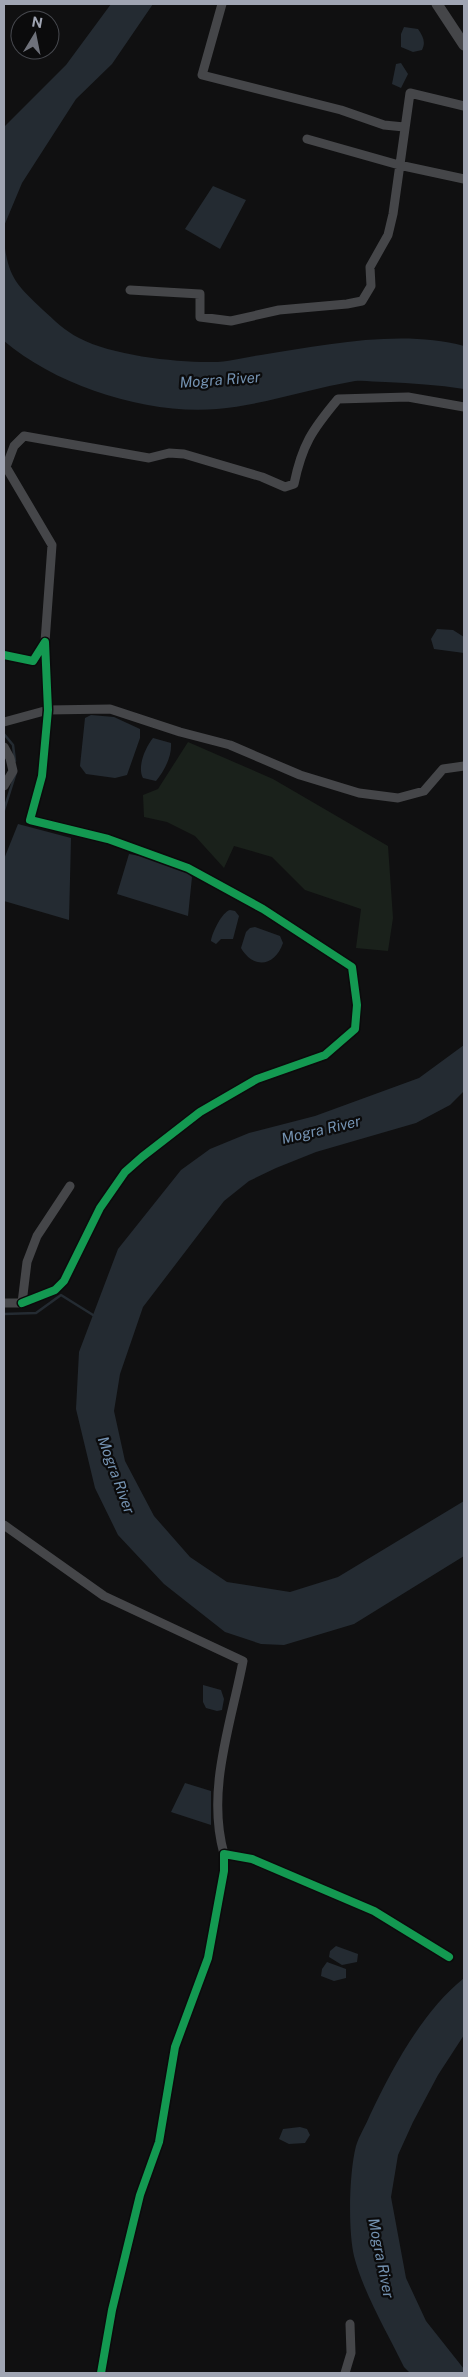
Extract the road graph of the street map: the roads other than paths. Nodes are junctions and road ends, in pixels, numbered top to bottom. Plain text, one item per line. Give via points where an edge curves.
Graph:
1 (222, 4) edge
2 (437, 4) edge
3 (464, 45) edge
4 (464, 106) edge
5 (404, 127) junction
6 (307, 139) dead end
7 (398, 165) junction
8 (464, 179) edge
9 (130, 290) dead end
10 (464, 407) edge
11 (5, 468) edge
12 (45, 642) junction
13 (4, 655) edge
14 (48, 710) junction
15 (4, 722) edge
16 (4, 747) edge
17 (464, 766) edge
18 (4, 786) edge
19 (70, 1186) dead end
20 (4, 1303) edge
21 (22, 1303) junction
22 (4, 1525) edge
23 (224, 1854) junction
24 (449, 1957) dead end
25 (350, 2324) dead end
26 (101, 2373) edge
27 (346, 2373) edge

1 - 5 street via 202,75 341,110 384,125
2 - 3 street
4 - 5 street via 410,93
5 - 7 street
6 - 7 street
7 - 8 street
7 - 9 street via 388,235 370,267 371,286 362,301 279,310 231,321 200,317 200,294
10 - 11 street via 408,397 338,399 312,430 300,457 294,484 286,487 184,454 170,453 149,458 24,436 14,446
11 - 12 street via 52,545
12 - 13 street via 33,662
12 - 14 street
14 - 15 street
14 - 17 street via 110,709 230,744 300,775 359,792 398,798 424,791 443,769
14 - 21 street via 42,776 30,820 155,854 264,909 352,966 357,1005 355,1029 326,1055 257,1079 200,1112 125,1172 100,1208 64,1281 55,1290
16 - 18 street via 14,771
19 - 21 street via 37,1236 27,1262
20 - 21 street
22 - 23 street via 104,1596 243,1661 217,1783 219,1836
23 - 24 street via 252,1860 374,1911
23 - 26 street via 224,1871 208,1958 175,2047 159,2142 140,2195 112,2310
25 - 27 street via 351,2354

